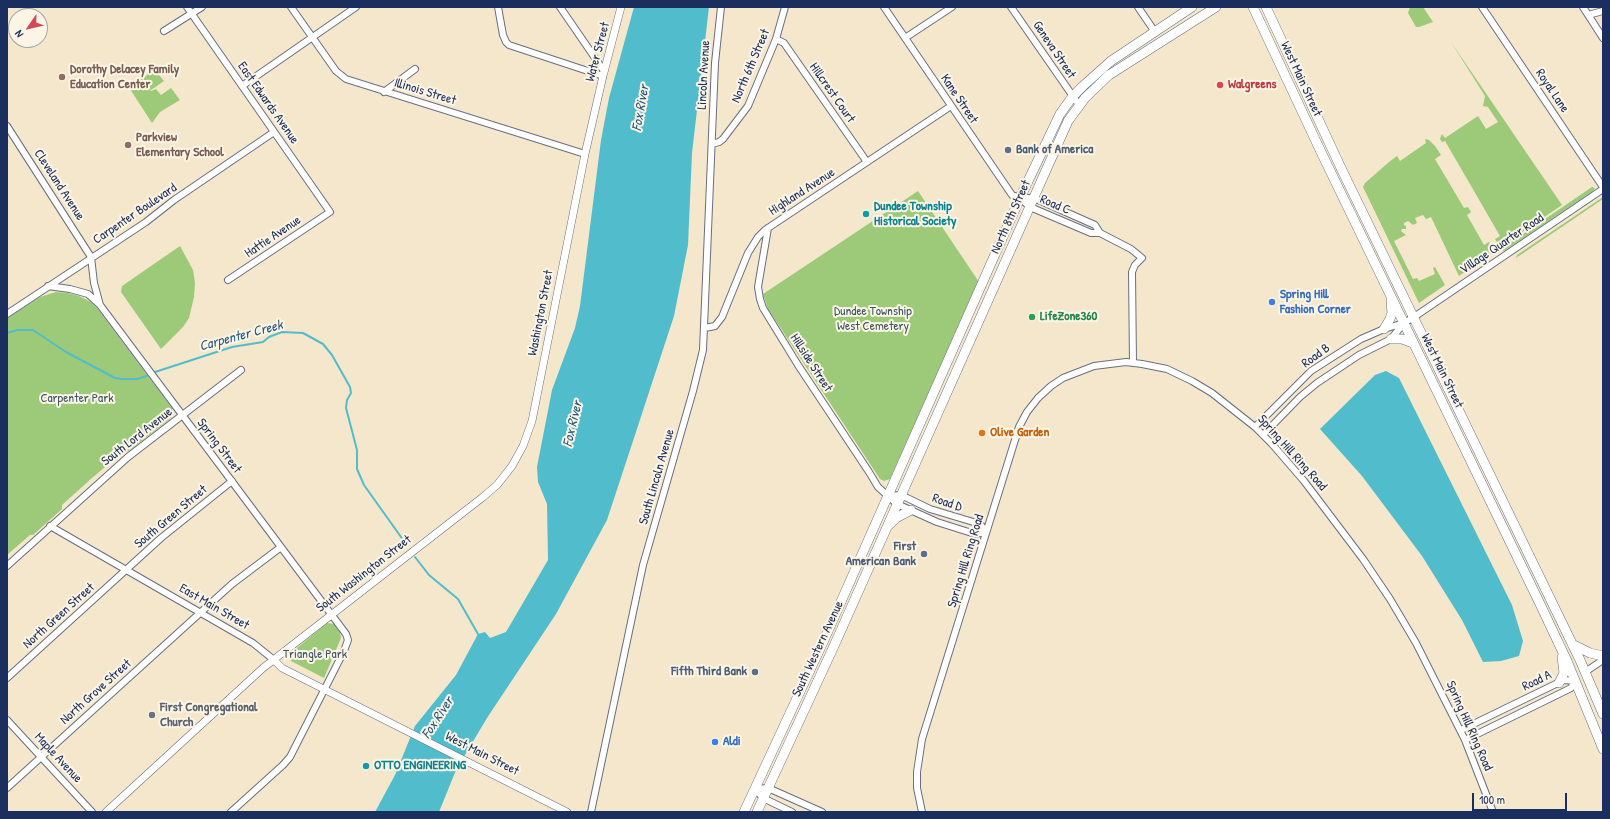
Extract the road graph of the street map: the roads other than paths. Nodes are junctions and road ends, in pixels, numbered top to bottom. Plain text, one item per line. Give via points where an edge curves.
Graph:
1 (187, 7) edge
2 (202, 7) edge
3 (291, 7) edge
4 (356, 7) edge
5 (498, 7) edge
6 (560, 7) edge
7 (621, 7) edge
8 (721, 7) edge
9 (785, 7) edge
10 (884, 7) edge
11 (952, 7) edge
12 (1012, 7) edge
13 (1138, 7) edge
14 (1192, 7) edge
15 (1216, 7) edge
16 (1253, 7) edge
17 (1266, 7) edge
18 (1482, 7) edge
19 (1583, 7) edge
20 (1603, 11) edge
21 (192, 14) junction
22 (1588, 15) junction
23 (164, 31) dead end
24 (1154, 32) junction
25 (312, 37) junction
26 (905, 38) junction
27 (1603, 38) edge
28 (776, 39) junction
29 (415, 69) dead end
30 (604, 73) junction
31 (242, 86) junction
32 (384, 92) junction
33 (1073, 96) junction
34 (597, 102) joint
35 (1079, 105) junction
36 (951, 106) junction
37 (7, 126) edge
38 (274, 132) junction
39 (712, 144) junction
40 (585, 154) junction
41 (867, 162) junction
42 (1603, 188) edge
43 (1020, 198) junction
44 (1034, 198) junction
45 (1030, 207) junction
46 (330, 212) joint
47 (768, 228) junction
48 (1100, 233) junction
49 (91, 257) junction
50 (228, 280) dead end
51 (48, 286) junction
52 (1390, 295) junction
53 (100, 305) junction
54 (971, 310) junction
55 (7, 314) edge
56 (981, 314) junction
57 (1414, 317) junction
58 (1404, 323) junction
59 (705, 328) junction
60 (1384, 329) junction
61 (1391, 339) junction
62 (1414, 343) junction
63 (1133, 363) junction
64 (241, 370) dead end
65 (182, 415) junction
66 (1255, 427) junction
67 (1263, 435) junction
68 (232, 481) junction
69 (901, 495) junction
70 (888, 496) junction
71 (897, 504) junction
72 (470, 507) joint
73 (911, 510) junction
74 (50, 526) junction
75 (887, 527) junction
76 (986, 532) junction
77 (280, 547) junction
78 (7, 566) edge
79 (126, 570) junction
80 (200, 613) junction
81 (332, 614) junction
82 (1572, 644) junction
83 (1561, 649) junction
84 (1603, 656) edge
85 (274, 660) junction
86 (1603, 660) edge
87 (1586, 672) junction
88 (7, 678) edge
89 (1575, 681) junction
90 (1559, 682) junction
91 (325, 690) junction
92 (364, 709) joint
93 (1603, 714) edge
94 (7, 720) edge
95 (1460, 730) junction
96 (1465, 740) junction
97 (1603, 748) edge
98 (41, 757) junction
99 (7, 788) edge
100 (768, 788) junction
101 (754, 789) junction
102 (763, 798) junction
103 (92, 812) edge
104 (106, 812) edge
105 (231, 812) edge
106 (567, 812) edge
107 (591, 812) edge
108 (744, 812) edge
109 (757, 812) edge
110 (792, 812) edge
111 (822, 812) edge
112 (922, 812) edge
113 (1493, 812) edge

1 - 21 street, East Edwards Avenue
2 - 21 street
3 - 25 street, Illinois Street
4 - 25 street
5 - 30 street via 509,46
6 - 30 street
7 - 30 street, Water Street
8 - 39 street, Lincoln Avenue via 715,62
9 - 28 street, North 6th Street
10 - 26 street, Kane Street
11 - 26 street
12 - 33 street, Geneva Street
13 - 24 street
14 - 24 main road, North 8th Street
15 - 35 main road, North 8th Street via 1113,72
16 - 52 main road, West Main Street
17 - 57 main road, West Main Street
18 - 42 street, Royal Lane
19 - 22 street
20 - 22 street
21 - 23 street
21 - 31 street, East Edwards Avenue
22 - 27 street
24 - 33 main road, North 8th Street via 1111,61
25 - 31 street
25 - 32 street, Illinois Street via 340,76
26 - 36 street, Kane Street
28 - 39 street, North 6th Street via 746,108 722,140
28 - 41 street, Hillcrest Court via 784,44
29 - 32 street
30 - 34 street, Water Street
31 - 38 street, East Edwards Avenue
32 - 40 street, Illinois Street
33 - 35 street, Geneva Street
33 - 43 main road, North 8th Street via 1053,128
34 - 40 street, Washington Street
35 - 44 main road, North 8th Street via 1061,134
36 - 41 street, Highland Avenue
36 - 43 street, Kane Street via 1008,190
37 - 49 street, Cleveland Avenue
38 - 46 street, East Edwards Avenue
38 - 49 street, Carpenter Boulevard via 146,222
39 - 59 street, South Lincoln Avenue
40 - 72 street, Washington Street via 529,431 509,471 497,485
41 - 47 street, Highland Avenue
42 - 57 street, Village Quarter Road
43 - 44 street, Road C
43 - 45 street, Road C
43 - 54 main road, North 8th Street
44 - 45 main road, North 8th Street
44 - 48 street, Road C via 1095,225
45 - 48 street, Road C via 1091,233
45 - 56 main road, North 8th Street
46 - 50 street, Hattie Avenue
47 - 59 street, Highland Avenue via 758,237 748,253 722,317 715,326
47 - 70 street, Hillside Street via 758,287 764,311 878,487
48 - 63 street, Road C via 1131,249 1142,258 1132,272
49 - 51 street, Carpenter Boulevard
49 - 53 street, Spring Street
51 - 53 street via 88,294
51 - 55 street, Carpenter Boulevard
52 - 58 main road, West Main Street
52 - 60 main road via 1392,313
53 - 65 street, Spring Street
54 - 56 main road
54 - 70 main road, North 8th Street
56 - 69 main road, North 8th Street
57 - 58 street, Road B
57 - 82 main road, West Main Street
58 - 60 street, Road B
58 - 61 street, Road B
58 - 62 main road, West Main Street
59 - 107 street, South Lincoln Avenue via 703,350 693,392 643,565
60 - 66 street, Road B via 1345,349 1311,372
61 - 62 main road
61 - 67 street, Road B via 1360,355 1317,383
62 - 83 main road, West Main Street
63 - 66 street, Spring Hill Ring Road via 1175,372 1225,402
63 - 76 street, Spring Hill Ring Road via 1102,364 1079,371 1058,381 1038,398 1019,427
64 - 65 street, South Lord Avenue
65 - 68 street, Spring Street
65 - 74 street, South Lord Avenue via 123,460
66 - 67 street, Spring Hill Ring Road
67 - 95 street, Spring Hill Ring Road via 1318,498 1375,576 1416,643
68 - 77 street, Spring Street
68 - 79 street, South Green Street via 182,520
69 - 70 street
69 - 71 main road, South Western Avenue
69 - 76 street, Road D via 930,509 980,524
70 - 71 street, Road D
70 - 101 main road, South Western Avenue
71 - 73 street, Road D
71 - 75 main road, South Western Avenue
72 - 81 street, South Washington Street
73 - 75 main road via 896,518
73 - 76 street, Road D via 937,522 975,534
74 - 78 street, South Lord Avenue
74 - 79 street, East Main Street
75 - 100 main road, South Western Avenue
76 - 112 street, Spring Hill Ring Road via 922,739 917,788
77 - 80 street, North Grove Street via 238,579
77 - 81 street, Spring Street
79 - 80 street, East Main Street
79 - 88 street, North Green Street
80 - 85 street, East Main Street via 253,643
80 - 98 street, North Grove Street
81 - 85 street, South Washington Street
81 - 91 street, Spring Street via 345,631 348,640
82 - 84 main road via 1590,654
82 - 87 main road, West Main Street
83 - 89 main road, West Main Street
83 - 90 main road via 1564,673
85 - 91 street, East Main Street via 282,668
85 - 104 street, South Washington Street
86 - 87 street
87 - 89 main road
87 - 93 main road, West Main Street
89 - 90 street, Road A
89 - 96 street, Road A via 1571,688
89 - 97 main road, West Main Street
90 - 95 street, Road A
91 - 92 street, East Main Street
91 - 105 street via 289,759
92 - 106 street, West Main Street
94 - 98 street, Maple Avenue
95 - 96 street, Spring Hill Ring Road
96 - 113 street, Spring Hill Ring Road
98 - 99 street, North Grove Street
98 - 103 street, Maple Avenue
100 - 101 street
100 - 102 main road, South Western Avenue
100 - 111 street
101 - 102 street
101 - 108 main road, South Western Avenue
102 - 109 main road, South Western Avenue
102 - 110 street

